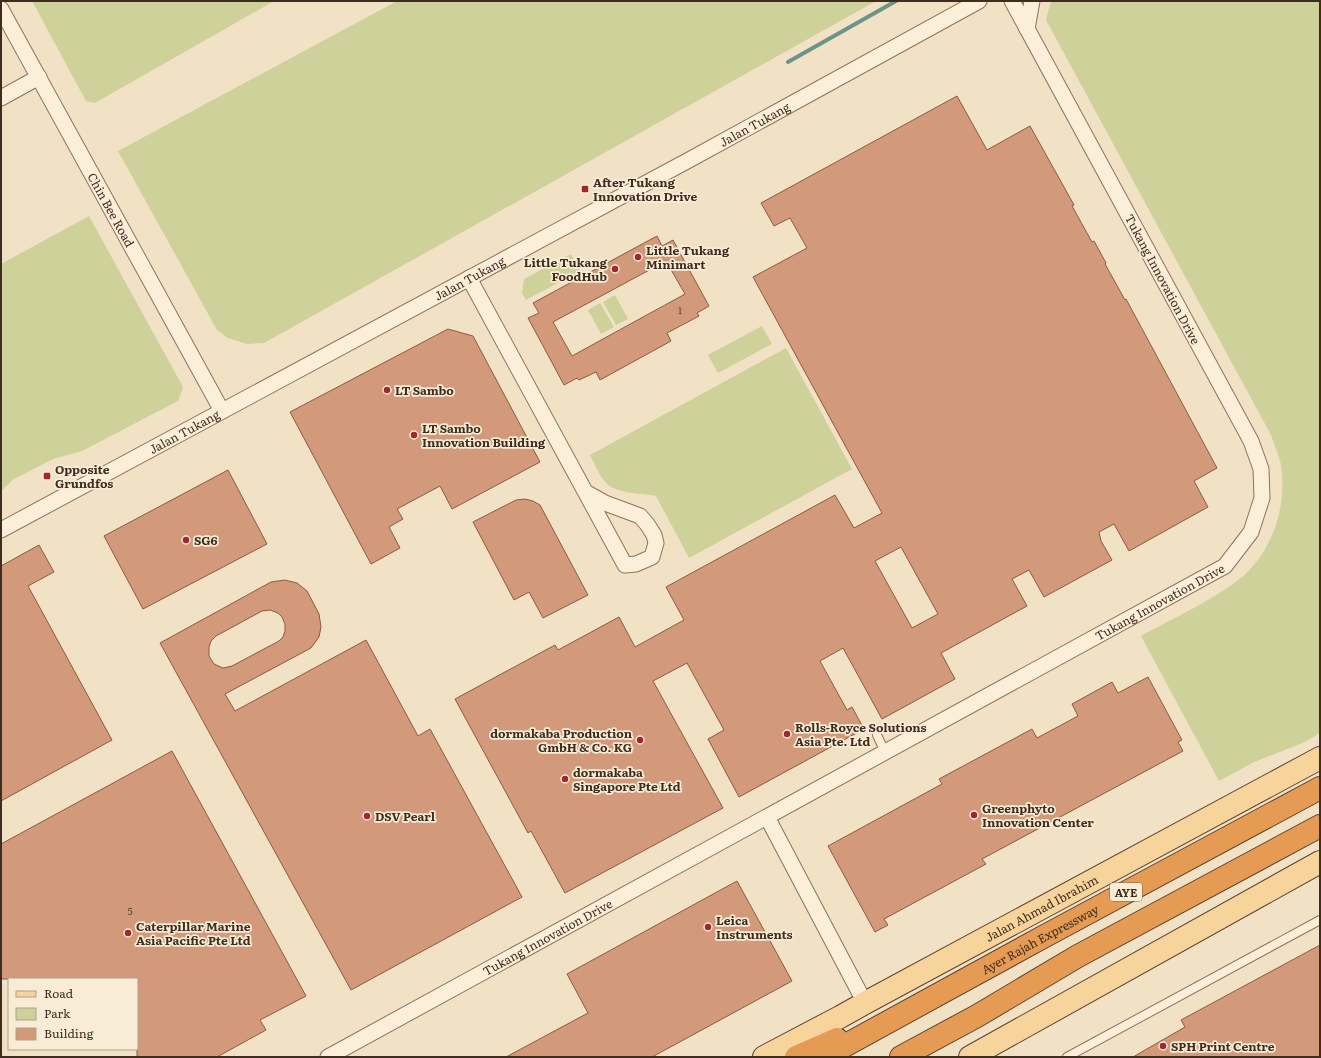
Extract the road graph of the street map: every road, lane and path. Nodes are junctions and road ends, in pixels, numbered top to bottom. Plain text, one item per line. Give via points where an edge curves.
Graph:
1 (980, 1) edge
2 (1012, 1) edge
3 (1032, 1) edge
4 (1, 9) edge
5 (1027, 29) junction
6 (39, 77) junction
7 (1, 98) edge
8 (469, 278) junction
9 (222, 411) junction
10 (587, 493) junction
11 (1, 530) edge
12 (877, 735) dead end
13 (885, 752) junction
14 (1320, 758) edge
15 (1320, 788) edge
16 (767, 817) junction
17 (1320, 826) edge
18 (1320, 862) edge
19 (1320, 920) edge
20 (934, 997) junction
21 (866, 1002) junction
22 (977, 1016) junction
23 (328, 1057) edge
24 (764, 1057) edge
25 (796, 1057) edge
26 (824, 1057) edge
27 (901, 1057) edge
28 (932, 1057) edge
29 (970, 1057) edge
30 (1067, 1057) edge

1 - 8 street, Jalan Tukang
2 - 5 street, Tukang Innovation Drive
3 - 5 street
4 - 6 street, Chin Bee Road
5 - 13 street, Tukang Innovation Drive via 1251,441 1261,469 1262,498 1251,532 1225,566
6 - 7 street
6 - 9 street, Chin Bee Road
8 - 9 street, Jalan Tukang
8 - 10 street
9 - 11 street, Jalan Tukang
10 - 10 street via 605,503 640,516 654,535 656,543 652,557 636,564 625,565
12 - 13 lane
13 - 16 street, Tukang Innovation Drive
14 - 21 main road, Jalan Ahmad Ibrahim
15 - 20 highway, Ayer Rajah Expressway / AYE
16 - 21 street
16 - 23 street, Tukang Innovation Drive
17 - 22 highway, AYE via 1078,956
18 - 29 main road
19 - 30 lane
20 - 25 highway
20 - 26 highway, Ayer Rajah Expressway / AYE
21 - 24 main road, Jalan Ahmad Ibrahim
22 - 27 highway, AYE
22 - 28 highway via 974,1025 966,1034

